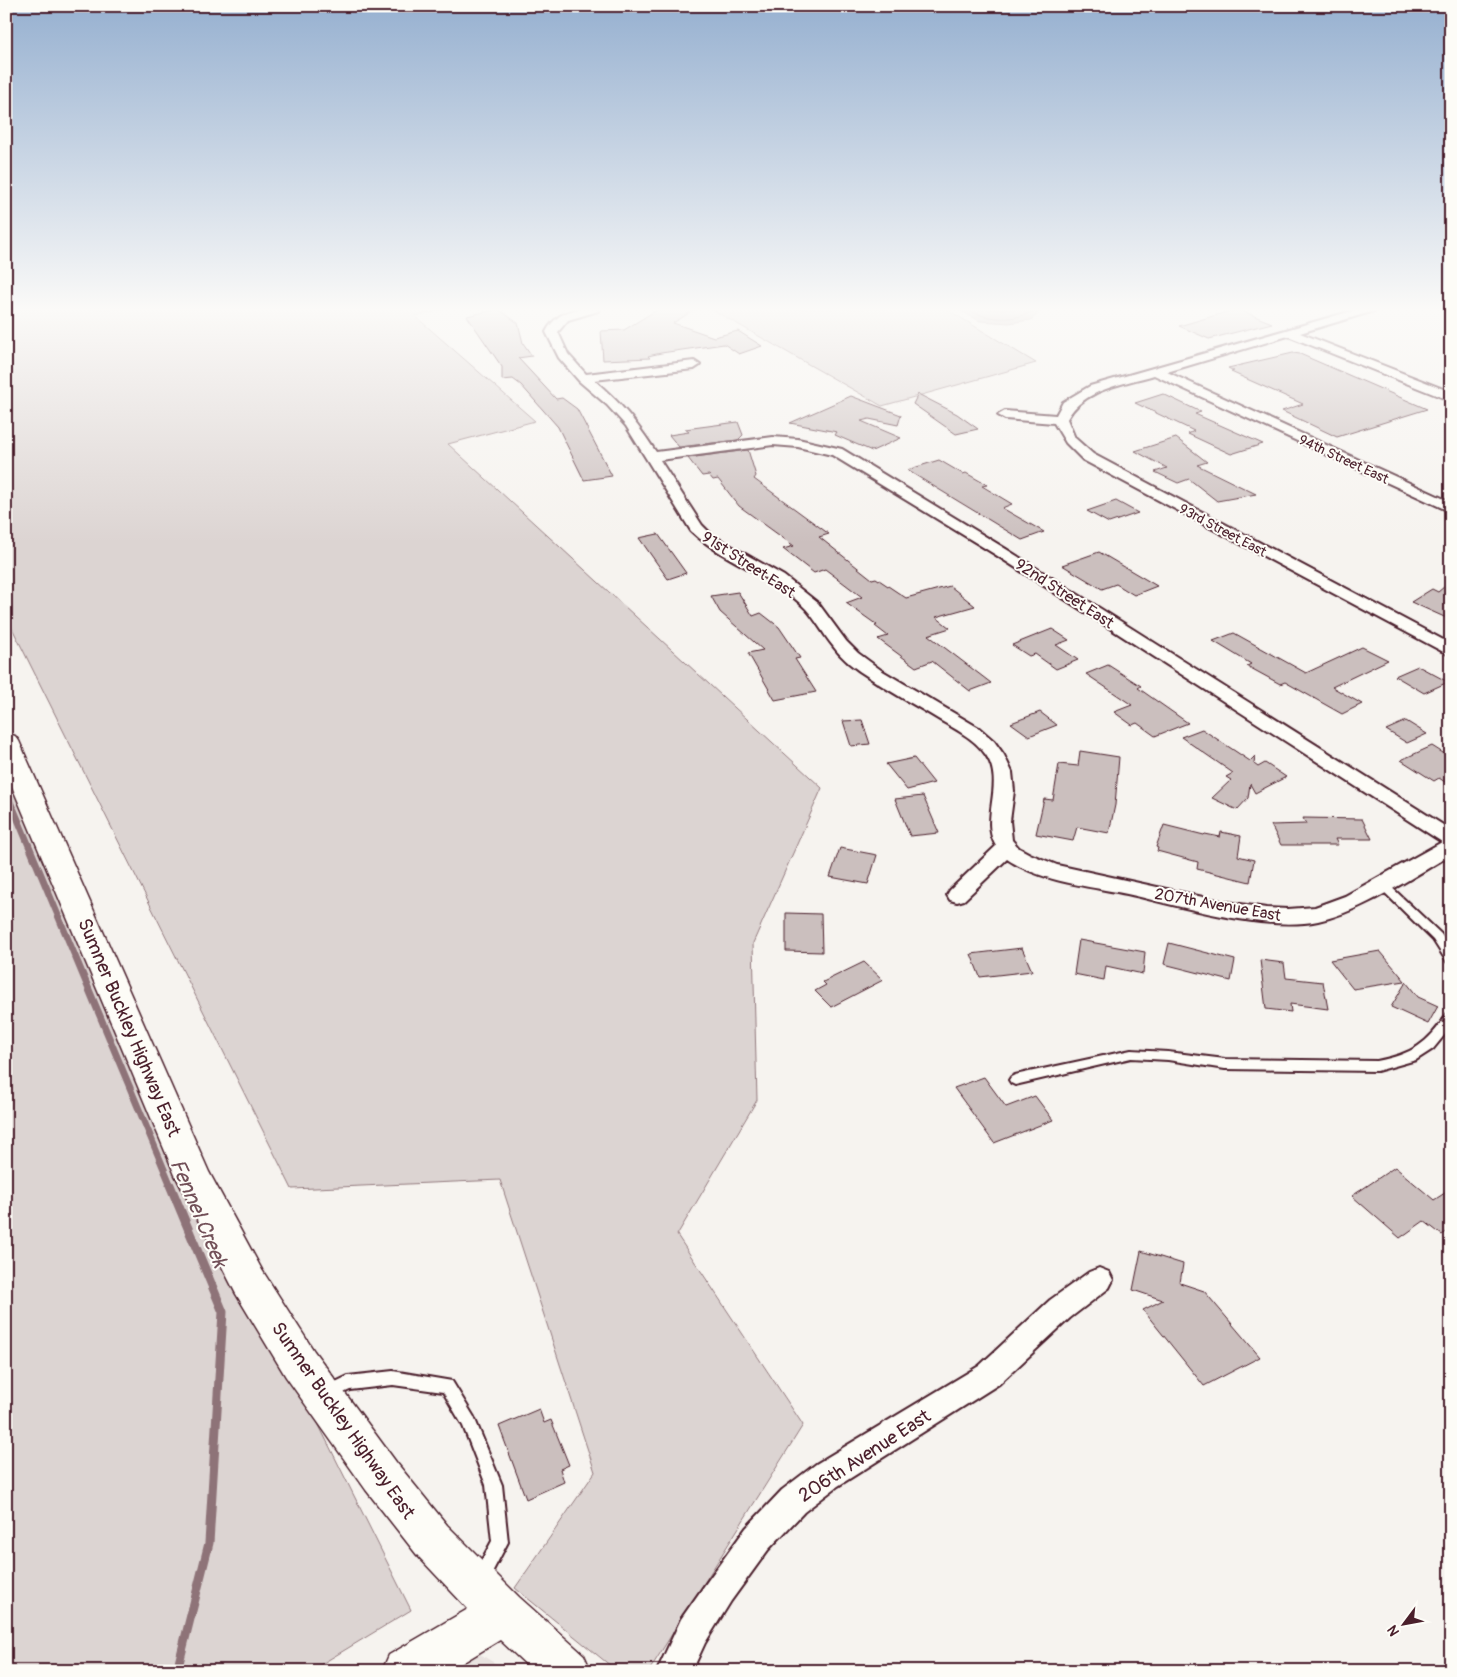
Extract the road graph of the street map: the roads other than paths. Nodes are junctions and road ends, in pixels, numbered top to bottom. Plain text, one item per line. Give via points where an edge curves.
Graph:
1 (594, 387) edge
2 (1100, 387) edge
3 (1190, 387) edge
4 (1427, 387) edge
5 (1451, 397) edge
6 (1005, 414) dead end
7 (1060, 419) junction
8 (650, 457) junction
9 (1451, 508) edge
10 (1451, 651) edge
11 (6, 741) edge
12 (1451, 839) edge
13 (1451, 846) edge
14 (1007, 847) junction
15 (1382, 884) junction
16 (957, 895) dead end
17 (1451, 959) edge
18 (1451, 1017) edge
19 (1015, 1080) dead end
20 (1099, 1280) dead end
21 (323, 1396) junction
22 (489, 1599) junction
23 (405, 1671) edge
24 (568, 1671) edge
25 (674, 1671) edge

1 - 8 street, 91st Street East via 622,413
2 - 7 street via 1068,405
3 - 9 street, 94th Street East
4 - 5 street
6 - 7 street
7 - 10 street, 93rd Street East via 1076,448 1088,458
8 - 12 street, 92nd Street East via 773,441 837,452 1001,552
8 - 14 street, 91st Street East via 696,528 707,538 778,579 812,606 840,645 875,674 973,732 987,744 1004,774 1000,820 1001,835
11 - 21 street, Sumner Buckley Highway East via 193,1175 250,1282
13 - 15 street, 207th Avenue East
14 - 15 street, 207th Avenue East via 1028,862 1052,871 1266,915 1316,914 1352,901
14 - 16 street
15 - 17 lane via 1437,937
18 - 19 lane via 1439,1037 1420,1053 1401,1062 1377,1066 1225,1064 1131,1054
20 - 25 street, 206th Avenue East via 1060,1309 989,1375 827,1475 793,1501 757,1539 720,1590 693,1631
21 - 22 street, Sumner Buckley Highway East via 432,1540
21 - 22 lane via 348,1383 393,1378 446,1386 469,1422 494,1485 500,1542
22 - 23 street
22 - 24 street, Sumner Buckley Highway East

